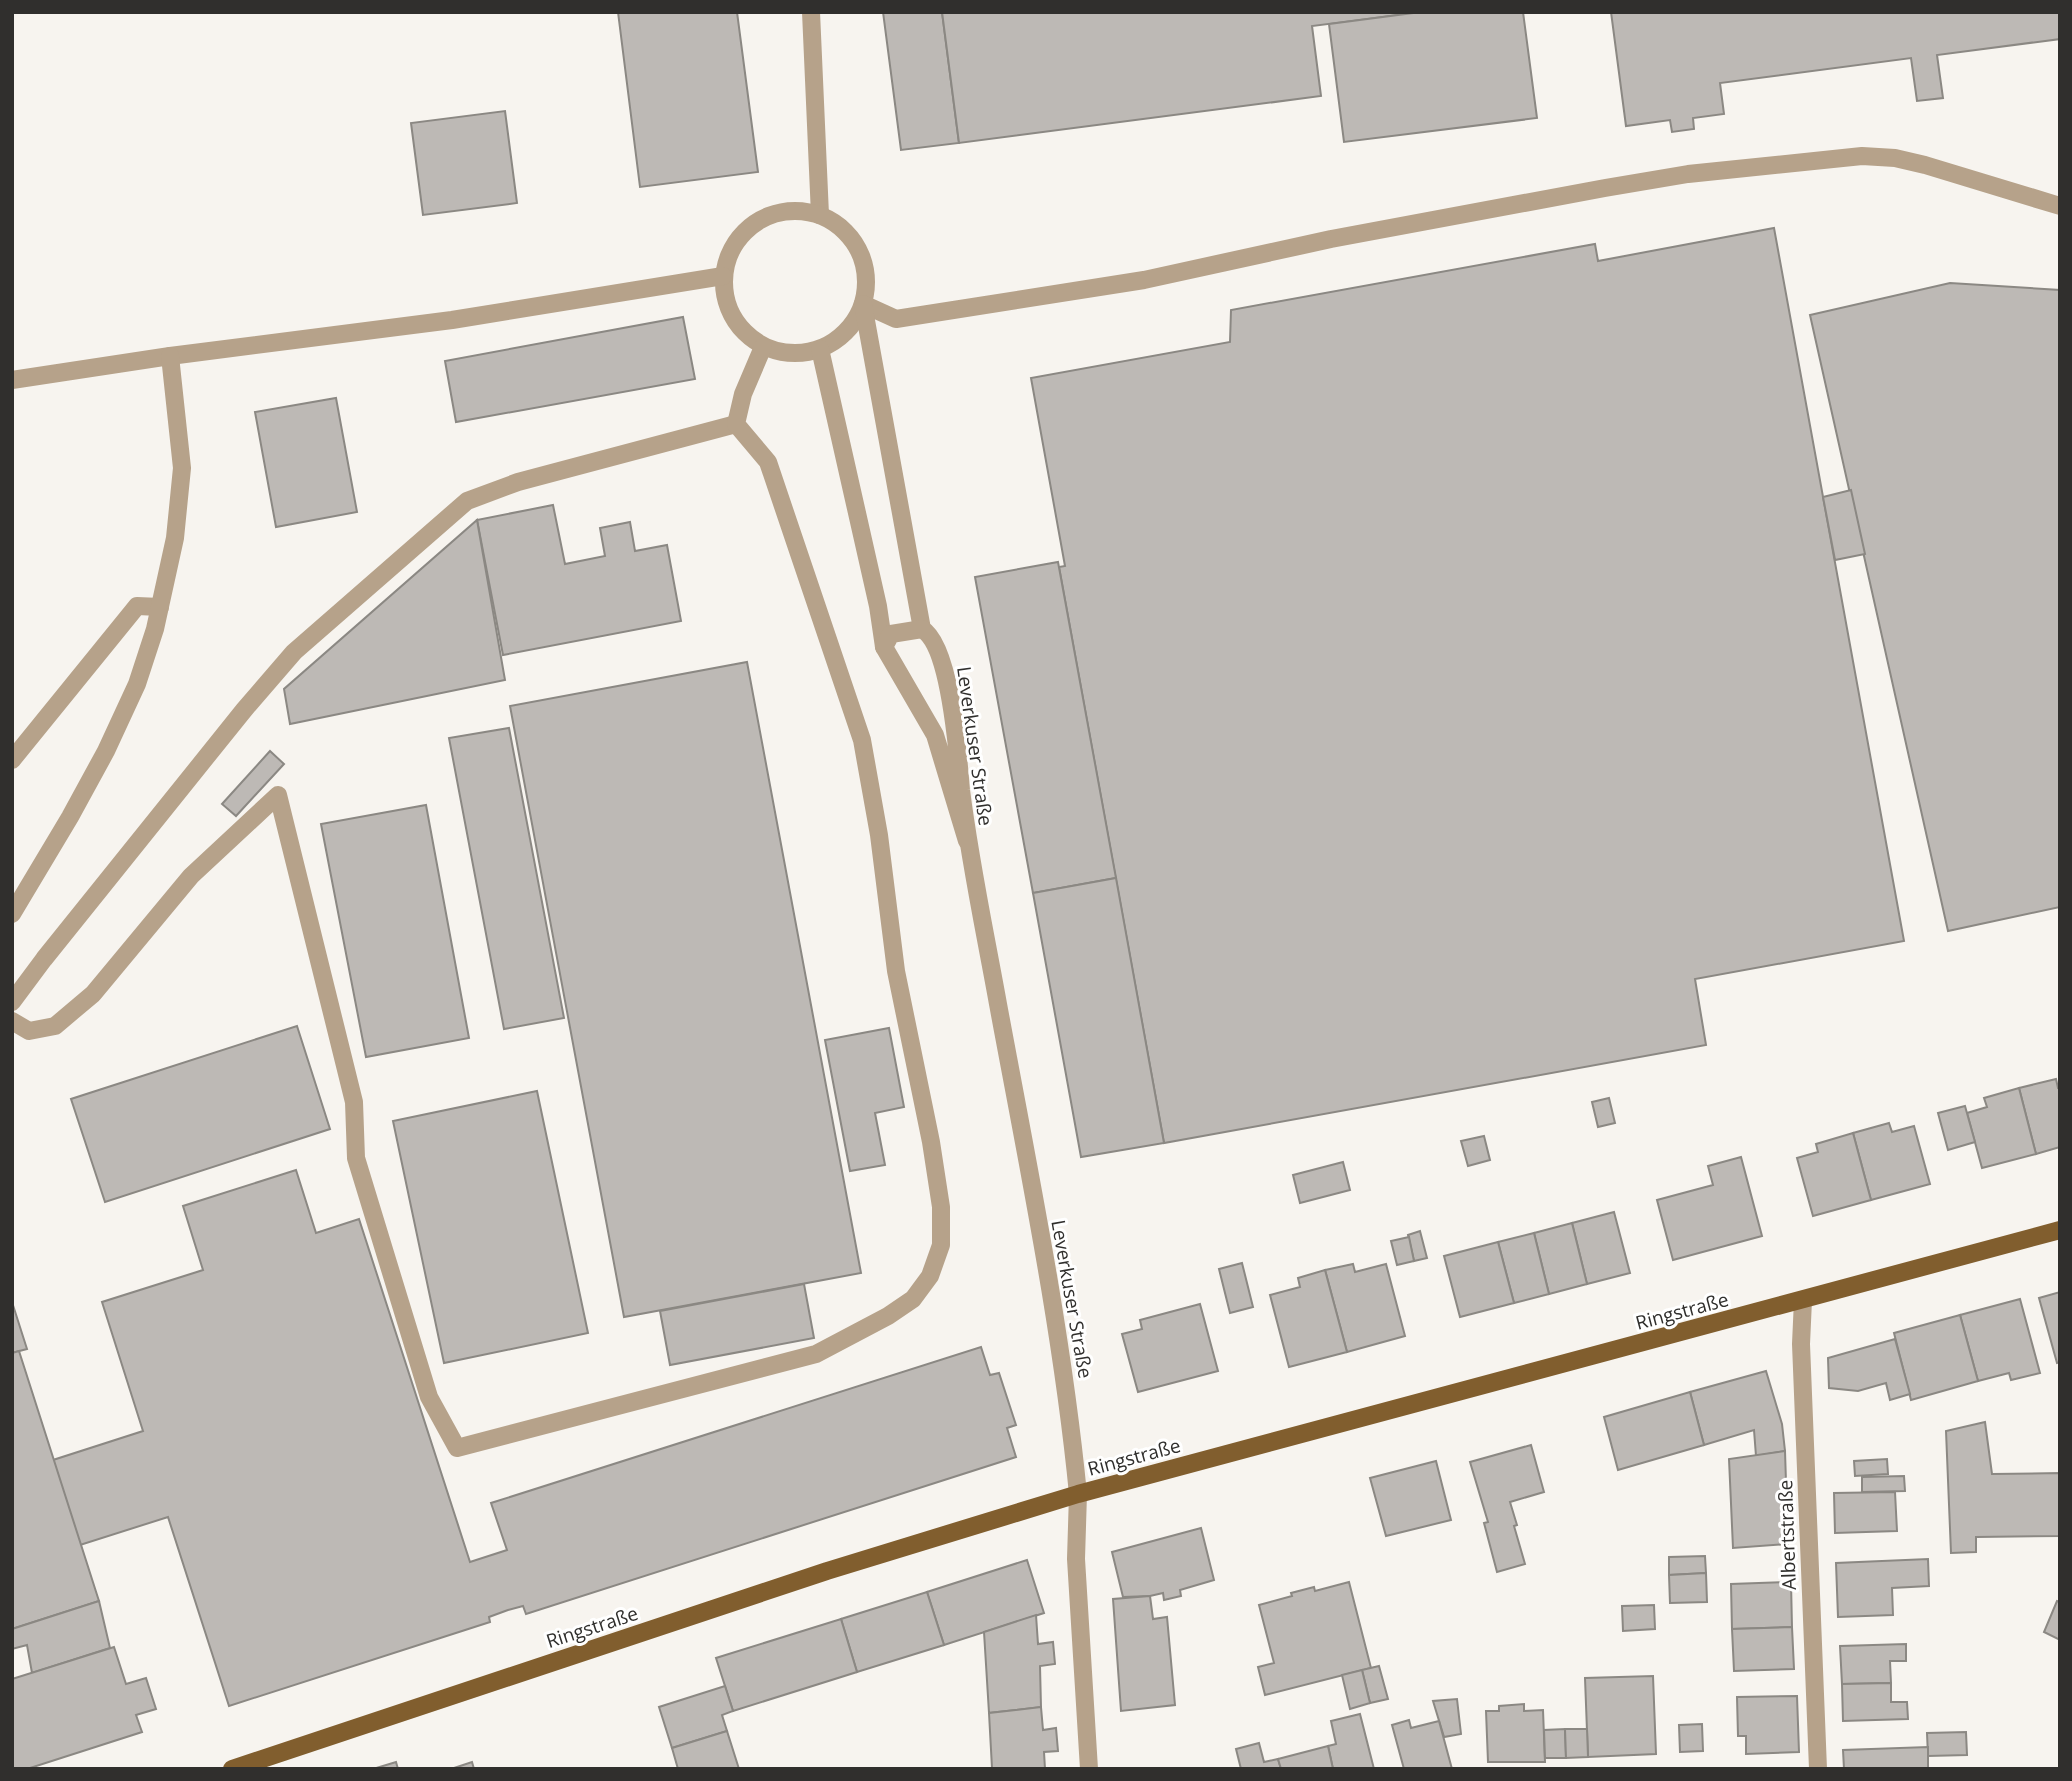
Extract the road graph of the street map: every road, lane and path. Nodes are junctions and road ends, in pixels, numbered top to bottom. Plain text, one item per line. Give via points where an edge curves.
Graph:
1 (810, 12) edge
2 (2060, 206) edge
3 (820, 215) junction
4 (723, 276) junction
5 (863, 304) junction
6 (763, 347) junction
7 (820, 349) junction
8 (170, 356) junction
9 (12, 380) edge
10 (736, 424) junction
11 (160, 607) junction
12 (922, 629) junction
13 (884, 647) junction
14 (12, 760) edge
15 (967, 841) junction
16 (12, 914) edge
17 (12, 1002) edge
18 (12, 1021) edge
19 (2060, 1230) edge
20 (1803, 1300) junction
21 (1078, 1494) junction
22 (232, 1769) edge
23 (1090, 1769) edge
24 (1818, 1769) edge

1 - 3 street
2 - 5 street via 1925,165 1863,156 1688,174 1331,239 1144,280 896,319
3 - 4 street via 776,213 756,222 728,255
3 - 5 street via 850,236 859,251 865,268
4 - 6 street via 732,318
4 - 8 street via 452,320
5 - 7 street via 847,332
5 - 12 street
6 - 7 street via 791,353
6 - 10 street
7 - 13 street
8 - 9 street
8 - 11 street via 182,468 175,538
10 - 17 street via 518,482 467,501 294,652
10 - 18 street via 768,462 862,740 871,783 896,971 941,1207 941,1245 930,1276 913,1299 816,1354 457,1448 429,1397 356,1158 354,1102 278,795 191,876 93,994 55,1026 29,1031
11 - 14 street via 137,606
11 - 16 street via 137,684 106,751
12 - 13 street via 891,634
12 - 15 street, Leverkuser Straße via 942,659
13 - 15 street, Leverkuser Straße via 934,735
15 - 21 street, Leverkuser Straße via 1069,1409
19 - 20 main road, Ringstraße
20 - 21 main road, Ringstraße
20 - 24 street, Albertstraße
21 - 22 main road, Ringstraße via 827,1571
21 - 23 street, Leverkuser Straße via 1076,1559

